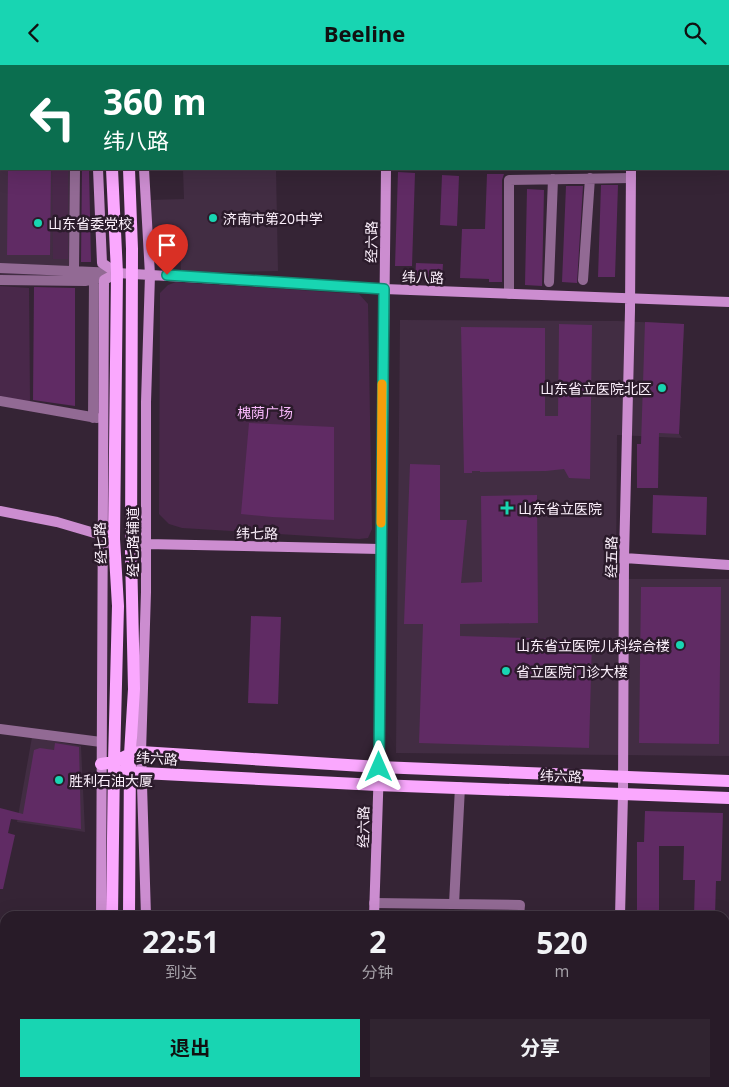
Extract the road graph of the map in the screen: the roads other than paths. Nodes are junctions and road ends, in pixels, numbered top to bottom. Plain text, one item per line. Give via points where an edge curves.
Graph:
1 (75, 170) edge
2 (98, 170) edge
3 (112, 170) edge
4 (129, 170) edge
5 (144, 170) edge
6 (386, 170) edge
7 (632, 173) edge
8 (553, 179) junction
9 (590, 179) junction
10 (0, 268) edge
11 (74, 271) junction
12 (117, 273) junction
13 (131, 273) junction
14 (150, 275) junction
15 (94, 279) junction
16 (0, 280) edge
17 (583, 280) dead end
18 (549, 282) dead end
19 (384, 289) junction
20 (509, 294) junction
21 (630, 298) junction
22 (729, 302) edge
23 (0, 401) edge
24 (98, 418) junction
25 (0, 511) edge
26 (109, 537) junction
27 (132, 541) junction
28 (146, 544) junction
29 (380, 549) junction
30 (624, 559) junction
31 (729, 565) edge
32 (0, 729) edge
33 (101, 742) junction
34 (136, 753) junction
35 (114, 762) junction
36 (101, 764) junction
37 (379, 767) junction
38 (136, 772) junction
39 (623, 777) junction
40 (729, 781) edge
41 (377, 785) junction
42 (460, 787) junction
43 (623, 794) junction
44 (729, 798) edge
45 (374, 903) junction
46 (454, 904) junction
47 (101, 911) edge
48 (112, 911) edge
49 (129, 911) edge
50 (146, 911) edge
51 (374, 911) edge
52 (519, 911) edge
53 (620, 911) edge

1 - 11 street
2 - 12 street via 102,263
3 - 12 main road, 经七路
4 - 13 main road
5 - 14 street, 经七路辅道
6 - 19 street, 经六路
7 - 9 street
7 - 21 street, 经五路
8 - 9 street
8 - 18 street
8 - 20 street via 509,180
9 - 17 street
10 - 11 street
11 - 12 street
12 - 13 street, 纬八路
12 - 15 street
12 - 24 street via 104,280
12 - 26 main road, 经七路
13 - 14 street, 纬八路
13 - 27 main road
14 - 19 street, 纬八路
14 - 28 street, 经七路辅道
15 - 16 street
15 - 24 street
19 - 20 street, 纬八路
19 - 29 street, 经六路
20 - 21 street, 纬八路
21 - 22 street, 纬八路
21 - 30 street, 经五路
23 - 24 street
24 - 26 street
25 - 26 street via 57,522
26 - 33 street
26 - 35 main road, 经七路 via 118,606
27 - 28 street, 纬七路
27 - 34 main road
28 - 29 street, 纬七路
28 - 34 street, 经七路辅道
29 - 37 street, 经六路
30 - 31 street
30 - 39 street, 经五路
32 - 33 street
33 - 36 street
34 - 35 main road, 纬六路
34 - 37 main road, 纬六路
34 - 38 main road
35 - 36 main road
35 - 38 main road, 纬六路
35 - 48 main road, 经七路
36 - 47 street
37 - 39 main road, 纬六路
37 - 41 street, 经六路
38 - 41 main road, 纬六路
38 - 49 main road
38 - 50 street
39 - 40 main road, 纬六路
39 - 43 street, 经五路
41 - 42 main road, 纬六路
41 - 45 street, 经六路
42 - 43 main road, 纬六路
42 - 46 street
43 - 44 main road, 纬六路
43 - 53 street, 经五路
45 - 46 street
45 - 51 street, 经六路
46 - 52 street via 520,905

